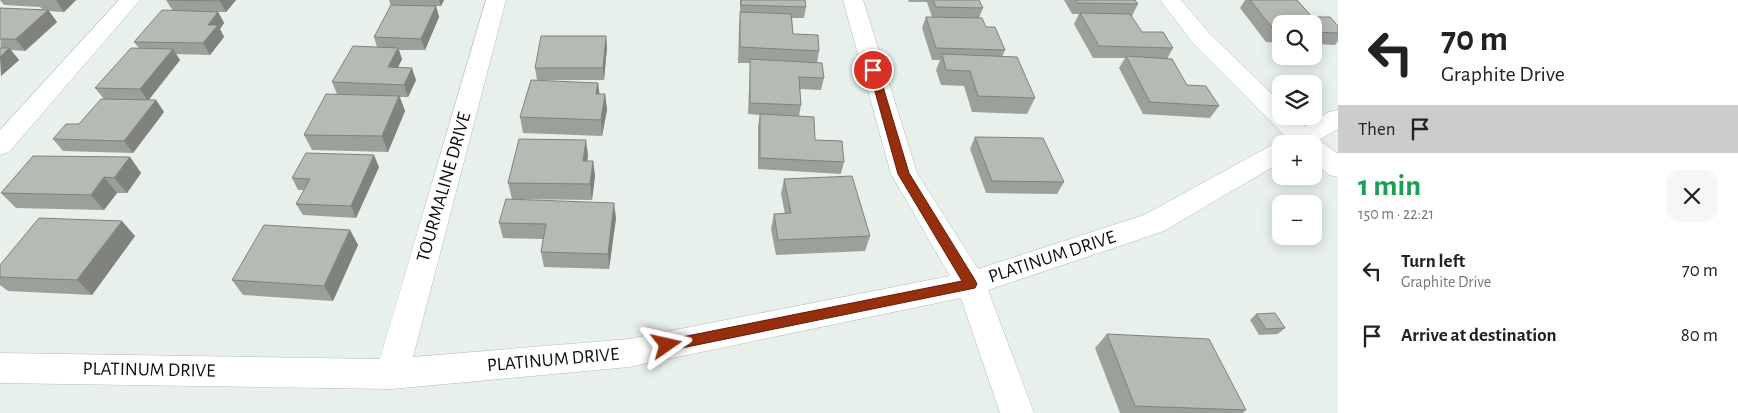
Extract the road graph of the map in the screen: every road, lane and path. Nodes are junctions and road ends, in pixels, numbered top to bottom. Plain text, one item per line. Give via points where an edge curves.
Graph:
1 (130, 0) edge
2 (496, 0) edge
3 (853, 0) edge
4 (1170, 0) edge
5 (1338, 118) edge
6 (1291, 135) edge
7 (1314, 135) edge
8 (0, 146) edge
9 (1322, 158) edge
10 (1272, 160) edge
11 (1338, 168) edge
12 (970, 284) junction
13 (0, 368) edge
14 (392, 374) junction
15 (1017, 413) edge

1 - 8 street
2 - 14 street, TOURMALINE DRIVE
3 - 12 street via 904,174
4 - 6 street
5 - 7 street, PLATINUM DRIVE
9 - 11 street
10 - 12 street, PLATINUM DRIVE via 1154,224
12 - 14 street, PLATINUM DRIVE via 630,353
12 - 15 street
13 - 14 street, PLATINUM DRIVE

